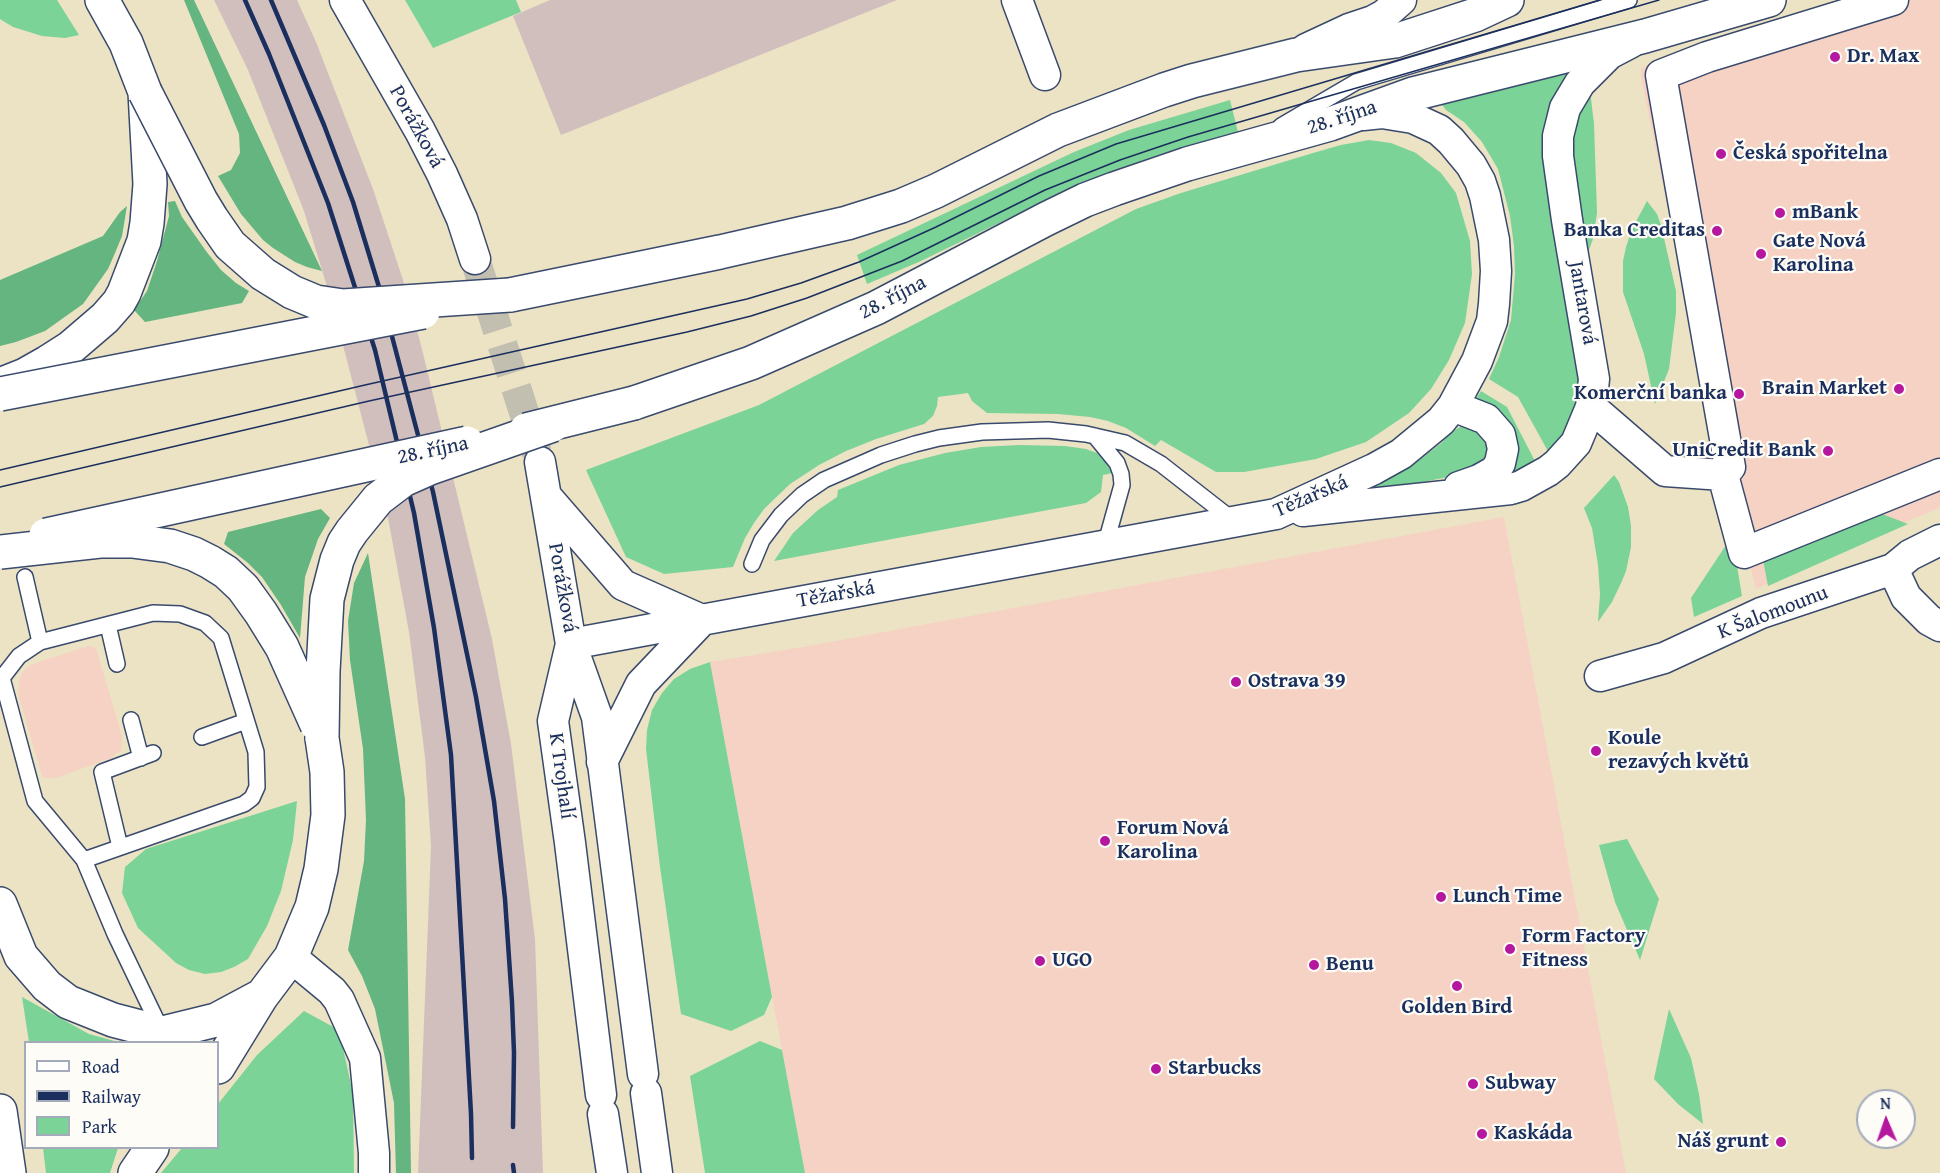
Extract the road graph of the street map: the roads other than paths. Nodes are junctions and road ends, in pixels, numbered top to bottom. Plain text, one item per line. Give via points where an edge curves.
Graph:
1 (102, 0) edge
2 (345, 0) edge
3 (1017, 0) edge
4 (1401, 0) edge
5 (1507, 0) edge
6 (1629, 0) edge
7 (1769, 0) edge
8 (1893, 0) edge
9 (1645, 36) junction
10 (1488, 42) junction
11 (1379, 44) junction
12 (1296, 55) junction
13 (1045, 75) dead end
14 (145, 92) junction
15 (1330, 124) junction
16 (1246, 147) junction
17 (475, 259) tunnel mouth
18 (510, 295) junction
19 (0, 385) edge
20 (0, 394) edge
21 (1453, 406) junction
22 (1591, 407) junction
23 (553, 425) junction
24 (1095, 435) junction
25 (540, 462) tunnel mouth
26 (1940, 474) edge
27 (1723, 476) junction
28 (546, 495) junction
29 (1427, 497) junction
30 (1276, 514) junction
31 (1236, 522) junction
32 (1940, 540) edge
33 (0, 545) edge
34 (1105, 546) junction
35 (0, 552) edge
36 (752, 564) dead end
37 (1893, 569) junction
38 (25, 577) dead end
39 (702, 620) junction
40 (108, 625) junction
41 (1940, 627) edge
42 (40, 642) junction
43 (571, 644) junction
44 (117, 664) dead end
45 (1600, 676) dead end
46 (131, 720) dead end
47 (246, 721) junction
48 (202, 736) dead end
49 (322, 738) junction
50 (603, 762) junction
51 (120, 847) junction
52 (84, 860) junction
53 (0, 904) edge
54 (291, 957) junction
55 (261, 997) junction
56 (161, 1038) edge
57 (219, 1065) edge
58 (0, 1111) edge
59 (134, 1149) edge
60 (151, 1149) edge
61 (9, 1173) edge
62 (127, 1173) edge
63 (135, 1173) edge
64 (374, 1173) edge
65 (612, 1173) edge
66 (657, 1173) edge

1 - 14 main road via 126,44
2 - 17 street, Porážková via 438,166
3 - 13 street
4 - 12 street via 1373,21
5 - 11 main road via 1475,15
6 - 10 lane
7 - 9 main road, 28. října
8 - 27 street via 1660,75 1730,467
9 - 15 main road, 28. října via 1413,94
9 - 22 street, Jantarová via 1609,54 1585,78 1571,95 1558,136 1567,220 1593,366
10 - 11 lane
10 - 16 lane via 1356,82
11 - 12 main road
12 - 18 main road via 1192,81 1131,102 1058,130 901,206 847,223
14 - 18 main road, bridge via 201,201 230,245 262,274 292,292 316,302 343,306
14 - 19 main road via 150,184 147,223 124,293 105,318 70,348
15 - 16 main road, 28. října
15 - 21 street, Těžařská via 1382,113 1422,121 1451,141 1480,181 1494,240 1492,321 1478,361
16 - 23 main road, 28. října, bridge via 1085,200 876,308 751,363 634,403
18 - 20 main road, bridge
21 - 29 street, Jantarová via 1491,424 1500,435 1502,457 1495,471 1479,480
21 - 30 street, Těžařská via 1401,454
22 - 27 street via 1665,471
22 - 29 street, Jantarová via 1576,443 1557,464 1534,479 1511,489
23 - 33 main road, 28. října, bridge
23 - 49 main road, bridge via 403,480 378,499 352,531 337,560 327,599
24 - 31 lane via 1136,448
24 - 34 lane via 1117,463 1122,485
24 - 36 lane via 1048,430 982,432 939,438 881,455 824,480 791,504 762,540
25 - 28 street, Porážková
26 - 27 street via 1744,553
28 - 39 street via 623,585
28 - 43 street, Porážková
29 - 30 street, Jantarová
30 - 31 street, Těžařská
31 - 34 street, Těžařská
32 - 37 street, K Šalomounu
34 - 39 street, Těžařská
35 - 49 main road, bridge via 132,541 170,546 210,562 243,588 273,631
37 - 41 street via 1906,597
37 - 45 street, K Šalomounu via 1761,614 1664,658
38 - 42 lane
39 - 43 street, Těžařská
39 - 50 street via 641,684
40 - 42 lane
40 - 44 lane
40 - 47 lane via 153,614 180,614 205,623 221,638
42 - 52 lane via 19,656 2,678 35,801
43 - 50 street, K Trojhalí via 597,717
43 - 65 street, K Trojhalí via 553,721
46 - 51 lane via 147,756 102,772
47 - 48 lane
47 - 51 lane via 256,752 257,787 252,798
49 - 54 main road via 327,772 325,843 307,923
50 - 66 street, K Trojhalí
51 - 52 lane
52 - 56 lane
53 - 56 main road via 21,956 46,986 68,1002
54 - 55 main road
54 - 64 street via 339,1000 365,1058
55 - 56 main road via 216,1020
55 - 57 main road
58 - 61 main road
59 - 62 lane
60 - 63 main road

